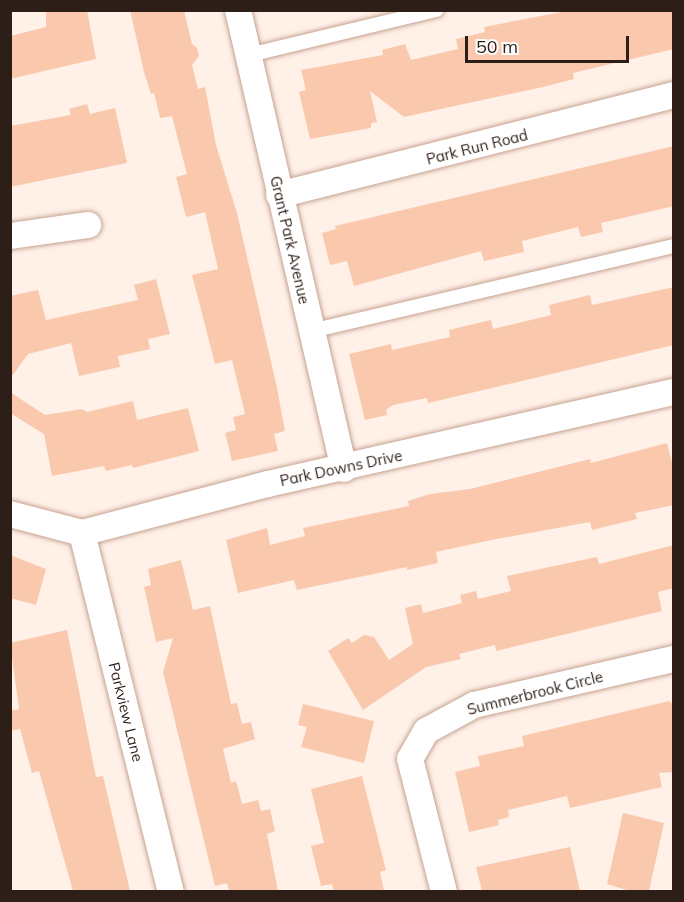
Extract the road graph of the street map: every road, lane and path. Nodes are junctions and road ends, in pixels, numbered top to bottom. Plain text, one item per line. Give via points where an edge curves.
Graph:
1 (238, 10) edge
2 (437, 10) edge
3 (393, 16) edge
4 (249, 55) junction
5 (674, 95) edge
6 (279, 195) junction
7 (88, 225) dead end
8 (10, 236) edge
9 (674, 246) edge
10 (311, 331) junction
11 (674, 392) edge
12 (344, 469) junction
13 (10, 514) edge
14 (82, 533) junction
15 (674, 659) edge
16 (171, 891) edge
17 (444, 891) edge

1 - 4 street, Grant Park Avenue
2 - 3 lane
3 - 4 lane
4 - 6 street, Grant Park Avenue
5 - 6 street, Park Run Road
6 - 10 street, Grant Park Avenue
7 - 8 street
9 - 10 lane
10 - 12 street, Grant Park Avenue
11 - 12 street, Park Downs Drive
12 - 14 street, Park Downs Drive via 268,484
13 - 14 street, Park Downs Drive
14 - 16 street, Parkview Lane
15 - 17 street, Summerbrook Circle via 474,705 426,731 410,759

